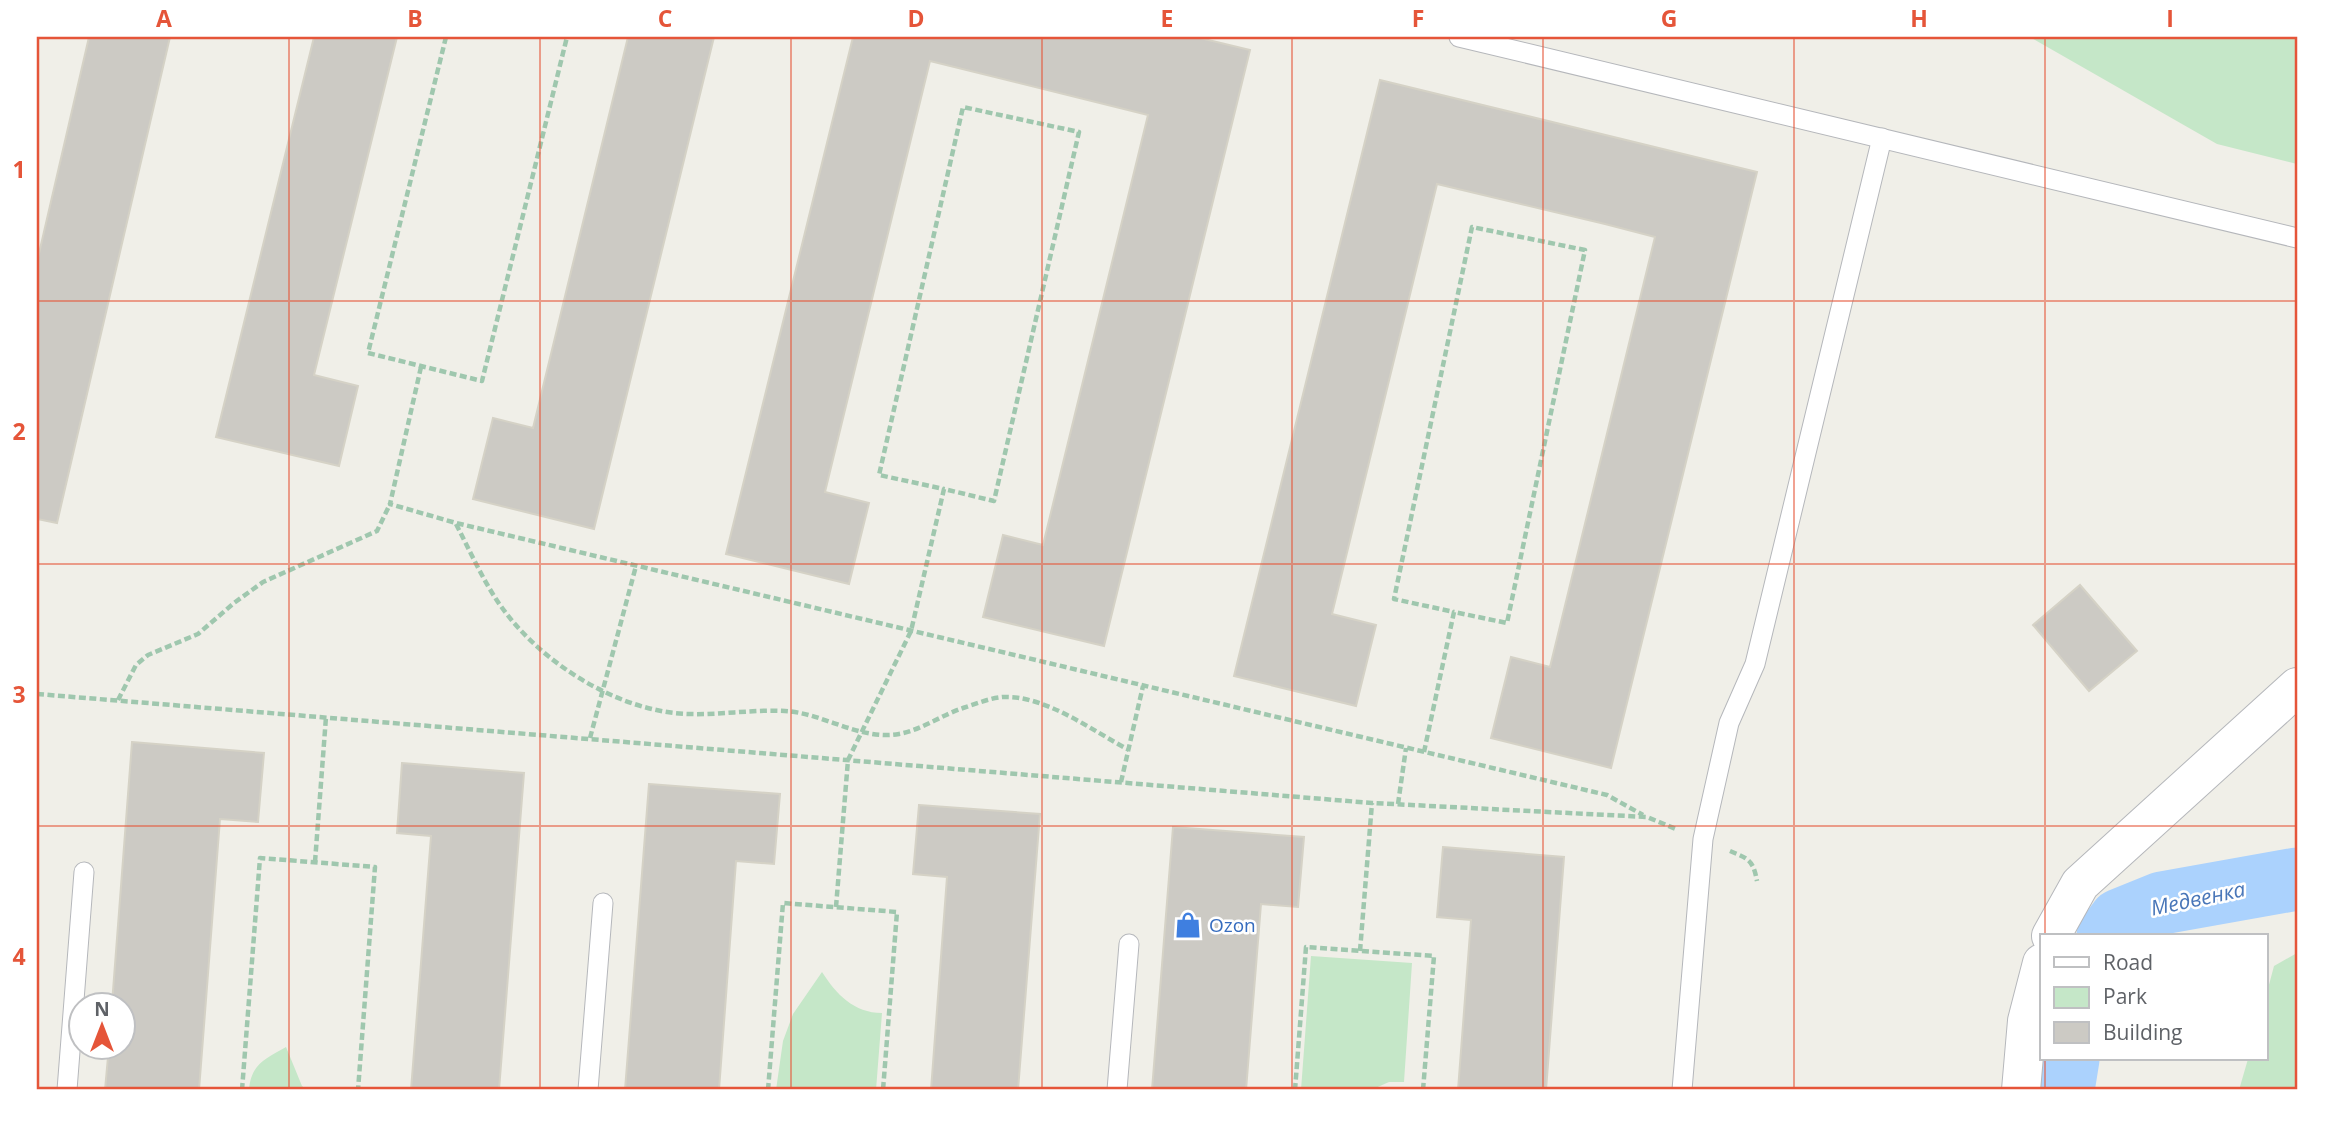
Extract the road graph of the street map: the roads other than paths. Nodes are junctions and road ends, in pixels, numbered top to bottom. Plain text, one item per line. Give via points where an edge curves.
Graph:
1 (1459, 37) edge
2 (1882, 138) junction
3 (2297, 238) edge
4 (2297, 687) edge
5 (84, 872) dead end
6 (603, 903) dead end
7 (2052, 934) edge
8 (1129, 944) dead end
9 (2040, 972) edge
10 (67, 1090) edge
11 (588, 1090) edge
12 (1117, 1090) edge
13 (1682, 1090) edge
14 (2021, 1090) edge

1 - 2 lane
2 - 3 lane
2 - 13 lane via 1755,664 1729,723 1703,839
4 - 7 street via 2080,884
5 - 10 lane
6 - 11 lane
8 - 12 lane
9 - 14 street via 2027,1021

